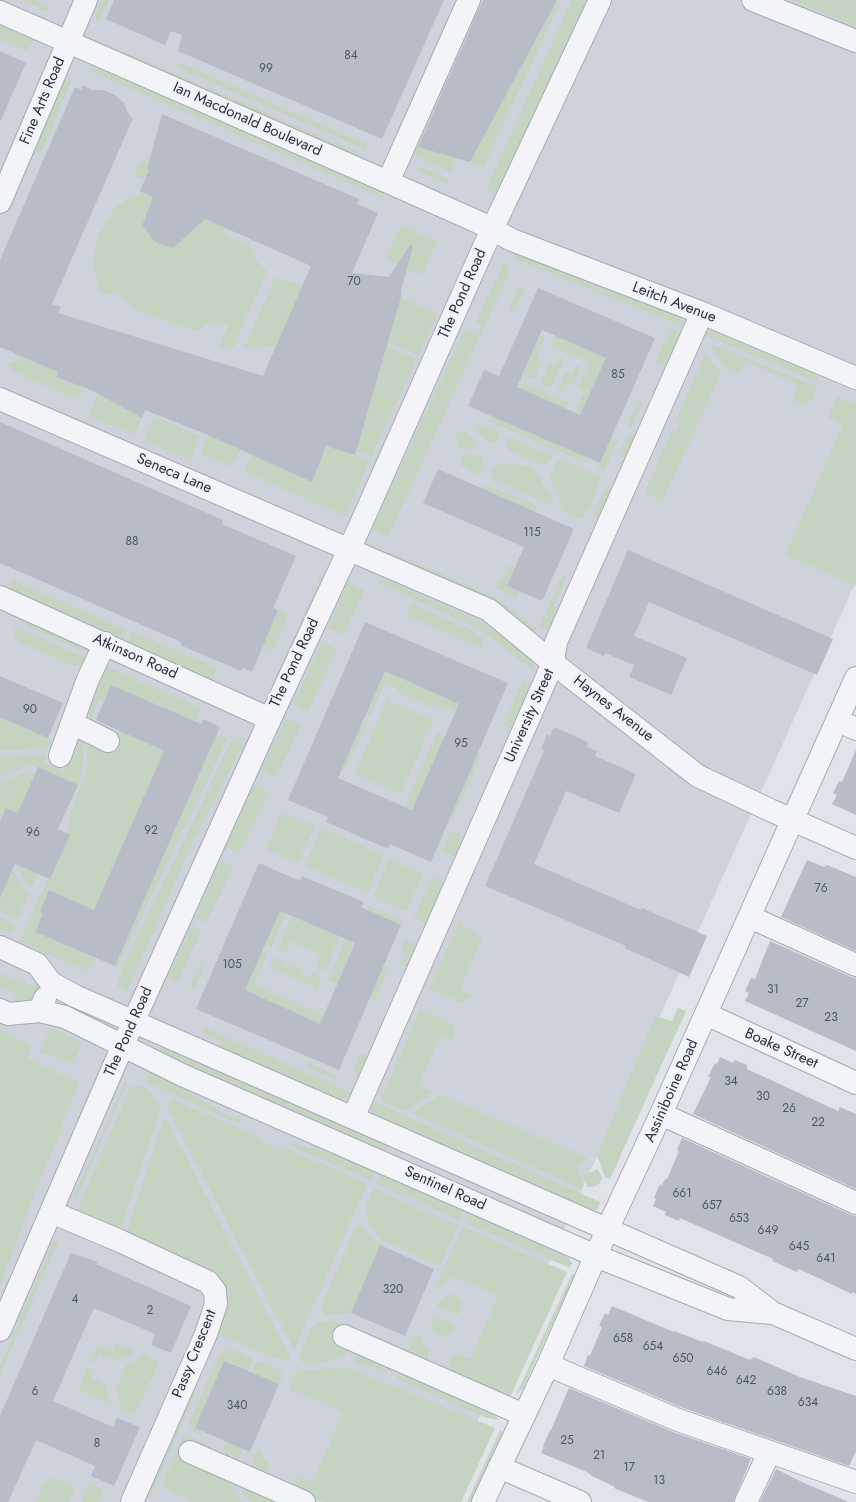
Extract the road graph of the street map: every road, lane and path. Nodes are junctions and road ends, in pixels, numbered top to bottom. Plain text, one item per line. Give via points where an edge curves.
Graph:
1 (86, 0) edge
2 (469, 0) edge
3 (600, 0) edge
4 (753, 0) edge
5 (0, 12) edge
6 (68, 41) junction
7 (856, 41) edge
8 (388, 182) junction
9 (0, 202) edge
10 (492, 230) junction
11 (702, 313) junction
12 (856, 378) edge
13 (0, 399) edge
14 (349, 548) junction
15 (0, 597) edge
16 (105, 643) junction
17 (553, 663) junction
18 (856, 678) edge
19 (270, 719) junction
20 (72, 723) junction
21 (846, 724) edge
22 (108, 741) dead end
23 (60, 756) dead end
24 (793, 820) junction
25 (856, 848) edge
26 (750, 917) junction
27 (0, 946) edge
28 (856, 965) edge
29 (51, 983) junction
30 (0, 1010) edge
31 (40, 1011) junction
32 (706, 1014) junction
33 (134, 1021) junction
34 (123, 1045) junction
35 (856, 1083) edge
36 (661, 1114) junction
37 (353, 1118) junction
38 (856, 1203) edge
39 (51, 1212) junction
40 (607, 1230) junction
41 (596, 1256) junction
42 (773, 1313) junction
43 (0, 1330) edge
44 (344, 1336) dead end
45 (856, 1349) edge
46 (548, 1365) junction
47 (524, 1415) junction
48 (190, 1452) dead end
49 (769, 1453) junction
50 (499, 1467) junction
51 (856, 1482) edge
52 (132, 1502) edge
53 (304, 1502) edge
54 (483, 1502) edge
55 (580, 1502) edge
56 (746, 1502) edge

1 - 6 street, Fine Arts Road
2 - 8 street
3 - 10 street, The Pond Road
4 - 7 street
5 - 6 street, Ian Macdonald Boulevard
6 - 8 street, Ian Macdonald Boulevard
6 - 9 street, Fine Arts Road
8 - 10 street, Ian Macdonald Boulevard
10 - 11 street, Leitch Avenue
10 - 14 street, The Pond Road
11 - 12 street, Leitch Avenue
11 - 17 street, University Street via 556,642
13 - 14 street, Seneca Lane
14 - 17 street, Haynes Avenue via 488,610
14 - 19 street, The Pond Road
15 - 16 street, Atkinson Road
16 - 19 street, Atkinson Road
16 - 20 street
17 - 24 street, Haynes Avenue via 698,776
17 - 37 street, University Street
18 - 21 street, Assiniboine Road
19 - 33 street, The Pond Road
20 - 22 street
20 - 23 street
21 - 24 street, Assiniboine Road
24 - 25 street, Haynes Avenue
24 - 26 street, Assiniboine Road
26 - 28 street
26 - 32 street, Assiniboine Road
27 - 29 street via 37,964
29 - 31 street
29 - 33 street, Sentinel Road
30 - 31 street, Sentinel Road via 8,1014
31 - 34 street, Sentinel Road via 65,1016
32 - 35 street, Boake Street
32 - 36 street, Assiniboine Road
33 - 34 street, The Pond Road
33 - 37 street, Sentinel Road
34 - 39 street, The Pond Road
34 - 41 street, Sentinel Road via 182,1075
36 - 38 street
36 - 40 street, Assiniboine Road
37 - 40 street, Sentinel Road
39 - 43 street, The Pond Road
39 - 52 street, Passy Crescent via 208,1282 215,1292 216,1304 206,1334
40 - 41 street, Assiniboine Road
40 - 42 street, Sentinel Road via 739,1287
41 - 42 street, Sentinel Road via 728,1308
41 - 46 street, Assiniboine Road
42 - 45 street, Sentinel Road
44 - 47 street
46 - 47 street, Assiniboine Road
46 - 49 street via 678,1420
47 - 50 street, Assiniboine Road
48 - 53 street
49 - 51 street
49 - 56 street
50 - 54 street, Assiniboine Road
50 - 55 street

